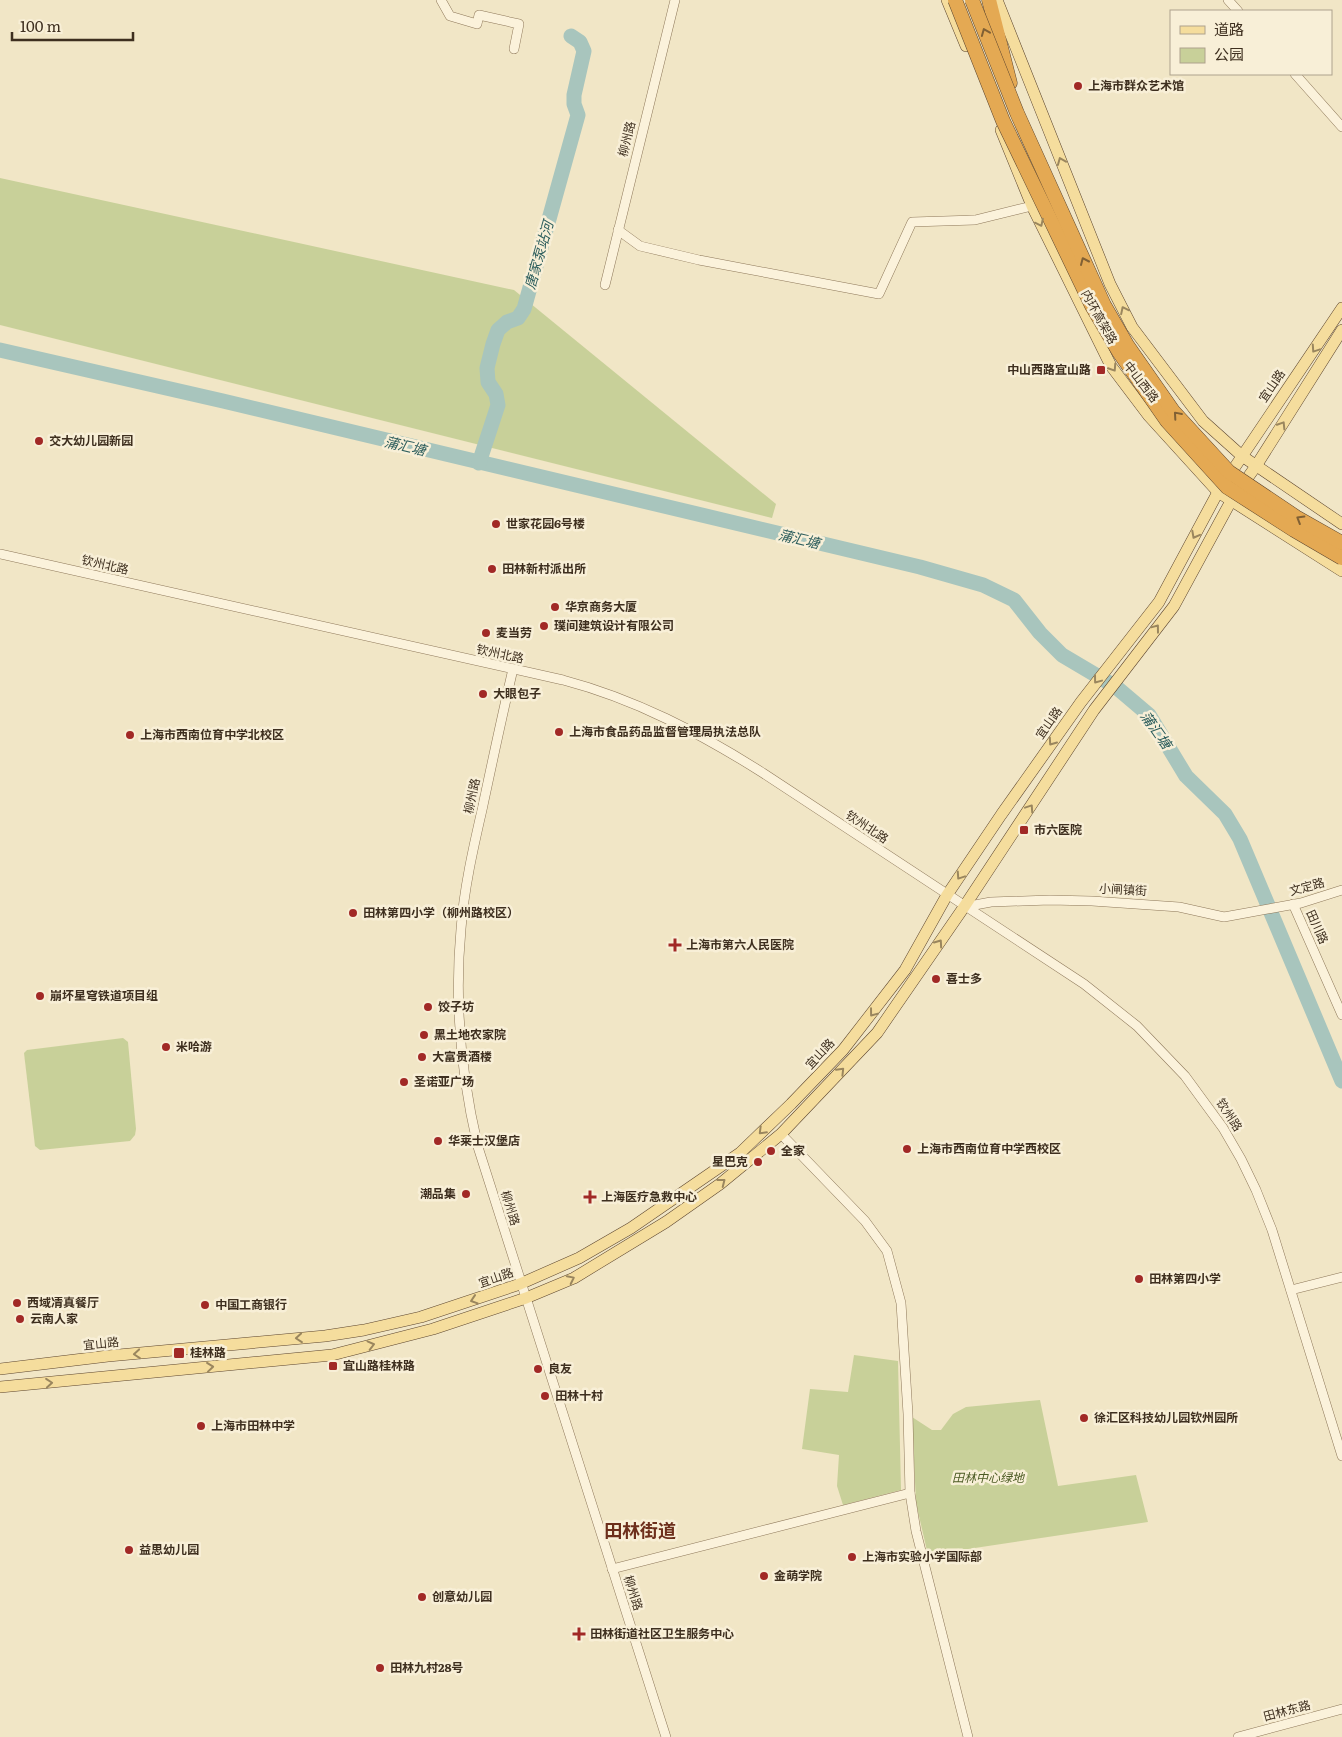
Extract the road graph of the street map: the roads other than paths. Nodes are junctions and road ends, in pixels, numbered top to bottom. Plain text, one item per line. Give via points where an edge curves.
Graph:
1 (441, 0) edge
2 (675, 0) edge
3 (947, 0) edge
4 (955, 0) edge
5 (972, 0) edge
6 (989, 0) edge
7 (997, 0) edge
8 (1228, 0) edge
9 (1237, 10) edge
10 (514, 49) dead end
11 (1296, 75) edge
12 (1017, 113) junction
13 (1006, 127) junction
14 (1342, 127) edge
15 (1032, 206) junction
16 (618, 230) junction
17 (605, 285) dead end
18 (1342, 308) edge
19 (1342, 330) edge
20 (1242, 456) junction
21 (1256, 466) junction
22 (1218, 492) junction
23 (1231, 501) junction
24 (1342, 524) edge
25 (1342, 543) edge
26 (0, 554) edge
27 (1342, 558) edge
28 (1342, 572) edge
29 (513, 669) junction
30 (1342, 890) edge
31 (947, 895) junction
32 (1293, 904) junction
33 (964, 907) junction
34 (1278, 907) joint
35 (1342, 1015) edge
36 (781, 1134) junction
37 (1342, 1276) edge
38 (520, 1284) junction
39 (1291, 1290) junction
40 (526, 1298) junction
41 (0, 1369) edge
42 (0, 1387) edge
43 (1342, 1456) edge
44 (910, 1493) junction
45 (612, 1569) junction
46 (1342, 1709) edge
47 (666, 1737) edge
48 (968, 1737) edge
49 (1238, 1737) edge

1 - 10 street via 450,16 477,24 479,15 519,24
2 - 16 street, 柳州路
3 - 13 highway, bridge via 982,84
3 - 15 main road, 中山西路
4 - 13 highway, 内环高架路, bridge
12 -> 5 highway, 内环高架路, bridge
6 - 12 highway, bridge
20 -> 7 main road, 中山西路 via 1203,421 1132,327 1107,275
8 - 9 street
11 - 14 street
25 -> 12 highway, 内环高架路, bridge via 1229,472 1174,411 1127,344 1104,304
13 - 27 highway, 内环高架路, bridge via 1092,306 1119,352 1167,421 1226,487
15 - 16 street via 975,220 912,222 879,294 640,246
15 -> 22 main road, 中山西路 via 1111,366 1148,415
16 - 17 street, 柳州路
18 -> 20 main road, 宜山路
21 -> 19 main road
20 - 21 main road, 中山西路
20 - 22 main road, 宜山路
21 - 23 main road
21 - 24 main road, 中山西路
22 - 23 main road, 中山西路
22 -> 31 main road, 宜山路 via 1159,602 1080,702
23 - 28 main road, 中山西路
33 -> 23 main road via 1094,710 1174,606
26 - 29 street, 钦州北路
29 - 31 street, 钦州北路 via 585,686 644,707 682,725 763,773
29 - 38 street, 柳州路 via 467,882 458,998 463,1070 471,1117
30 - 32 street, 文定路
31 - 33 street, 钦州路
31 -> 38 main road, 宜山路 via 904,970 848,1043 740,1153 606,1243
32 - 34 street, 文定路
32 - 35 street, 田川路
33 - 34 street, 小闸镇街 via 991,902 1058,900 1137,903 1179,907 1224,917
36 -> 33 main road via 877,1033
33 - 39 street, 钦州路 via 1110,1003 1144,1032 1185,1076 1241,1159 1272,1230
40 -> 36 main road via 574,1278 666,1222 720,1184
36 - 44 street via 865,1222 888,1251 901,1303
37 - 39 street
38 - 40 street, 柳州路
38 -> 41 main road, 宜山路 via 421,1316 364,1330
39 - 43 street, 钦州路
42 -> 40 main road via 332,1355 434,1328
40 - 45 street, 柳州路
44 - 45 street
44 - 48 street via 916,1531
45 - 47 street, 柳州路
46 - 49 street, 田林东路

